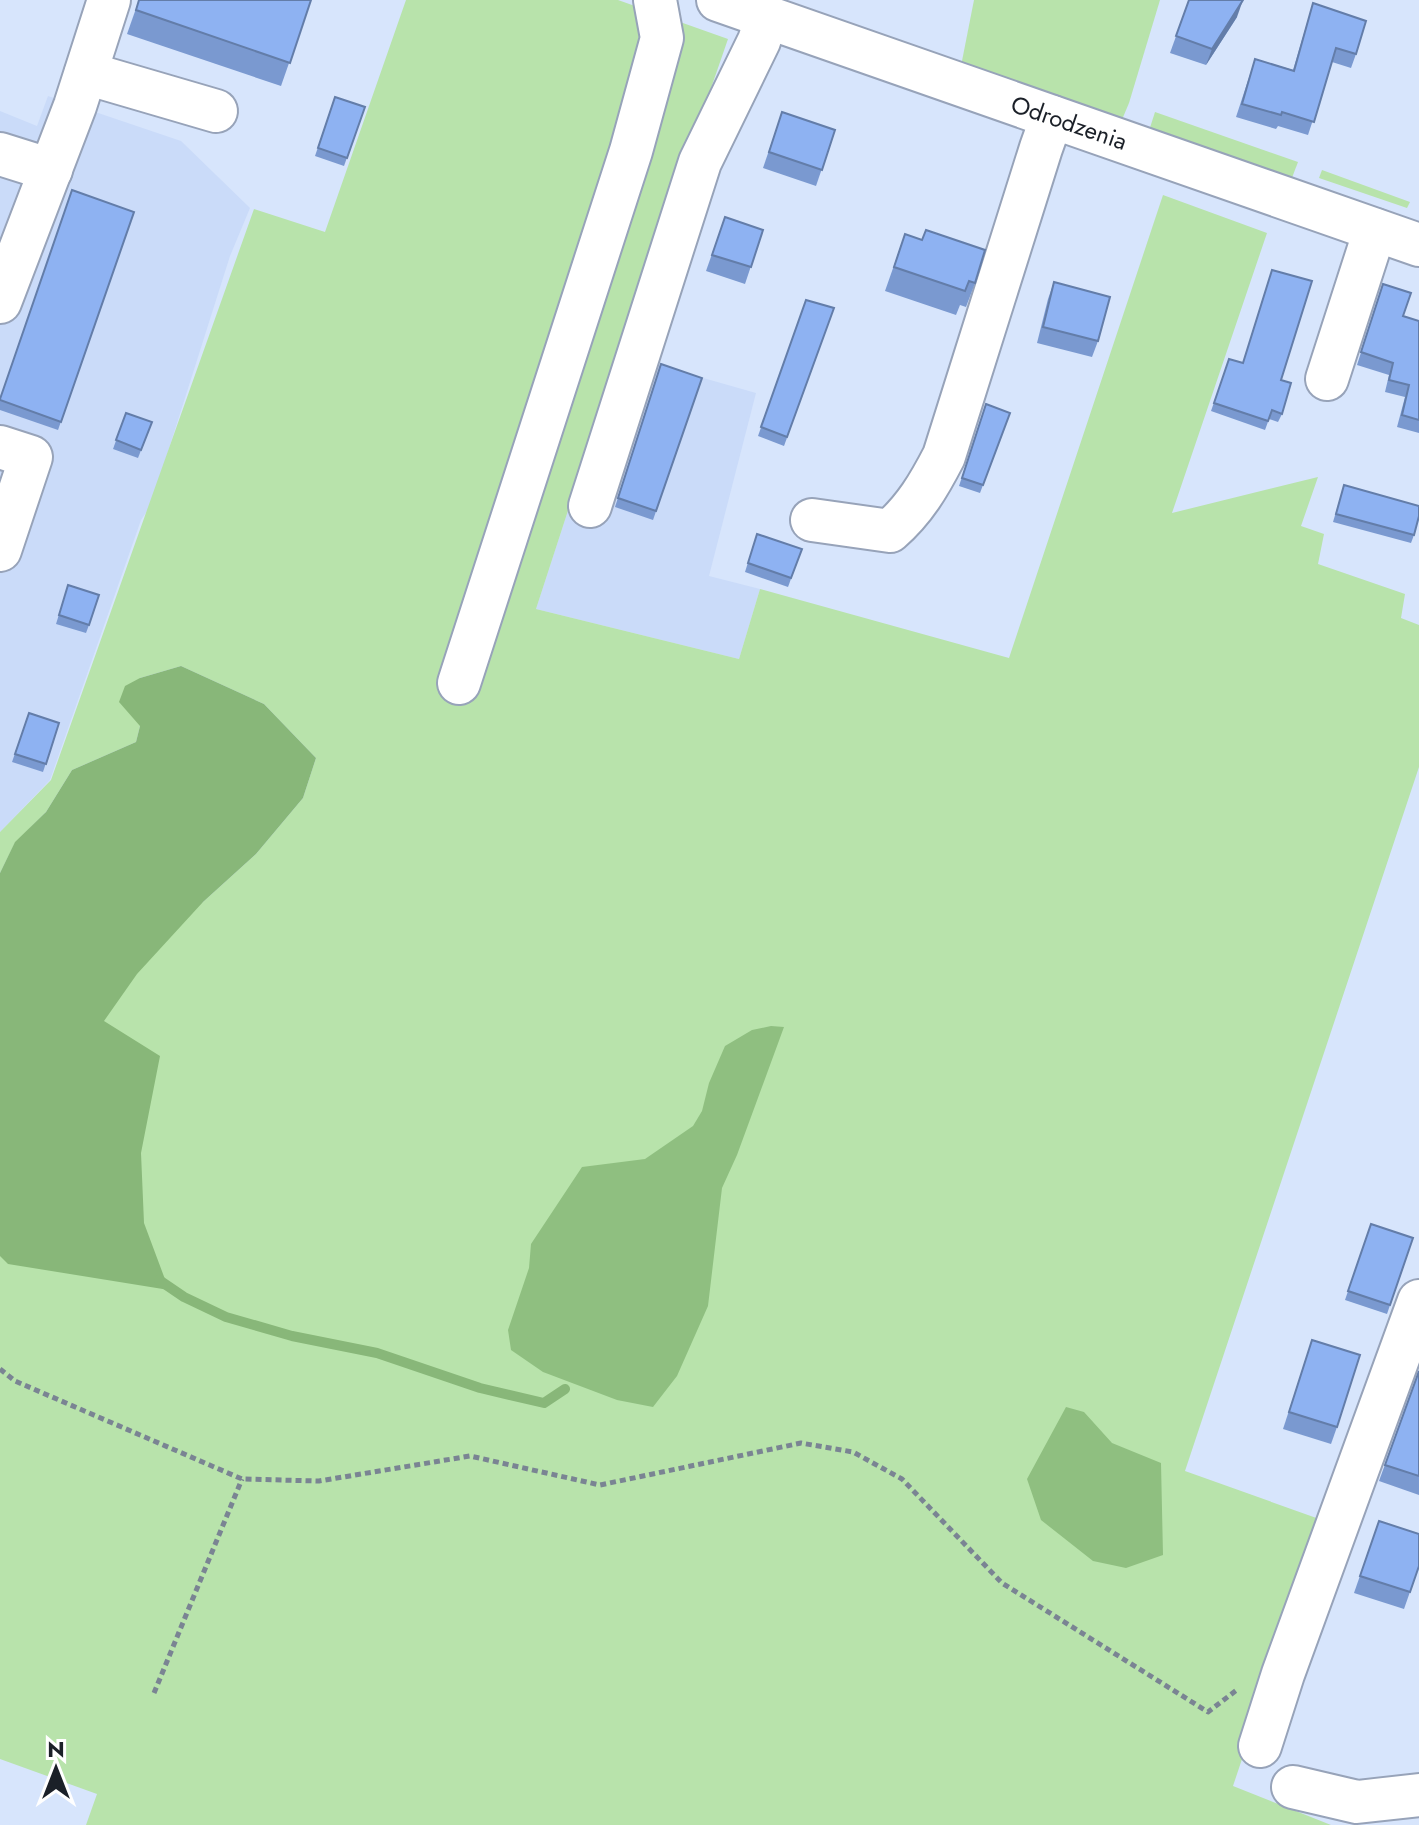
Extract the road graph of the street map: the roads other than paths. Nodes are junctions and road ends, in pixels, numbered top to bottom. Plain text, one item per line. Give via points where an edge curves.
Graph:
1 (109, 0) edge
2 (655, 0) edge
3 (718, 0) edge
4 (767, 17) junction
5 (86, 73) junction
6 (216, 111) dead end
7 (1052, 117) junction
8 (0, 154) edge
9 (51, 170) junction
10 (1375, 230) junction
11 (1419, 245) edge
12 (0, 302) edge
13 (1327, 379) dead end
14 (0, 447) edge
15 (590, 506) dead end
16 (812, 520) dead end
17 (0, 550) edge
18 (459, 683) dead end
19 (1419, 1301) edge
20 (1260, 1746) dead end
21 (1293, 1787) dead end
22 (1417, 1795) edge

1 - 5 street
2 - 18 street via 662,38 631,151
3 - 4 street, Odrodzenia
4 - 7 street, Odrodzenia
4 - 15 street via 700,162
5 - 6 street
5 - 9 street
7 - 10 street, Odrodzenia
7 - 16 street via 944,456 930,483 908,516 890,531
8 - 9 street
9 - 12 street
10 - 11 street, Odrodzenia
10 - 13 street
14 - 17 street via 31,457
19 - 20 street
21 - 22 street via 1357,1802

